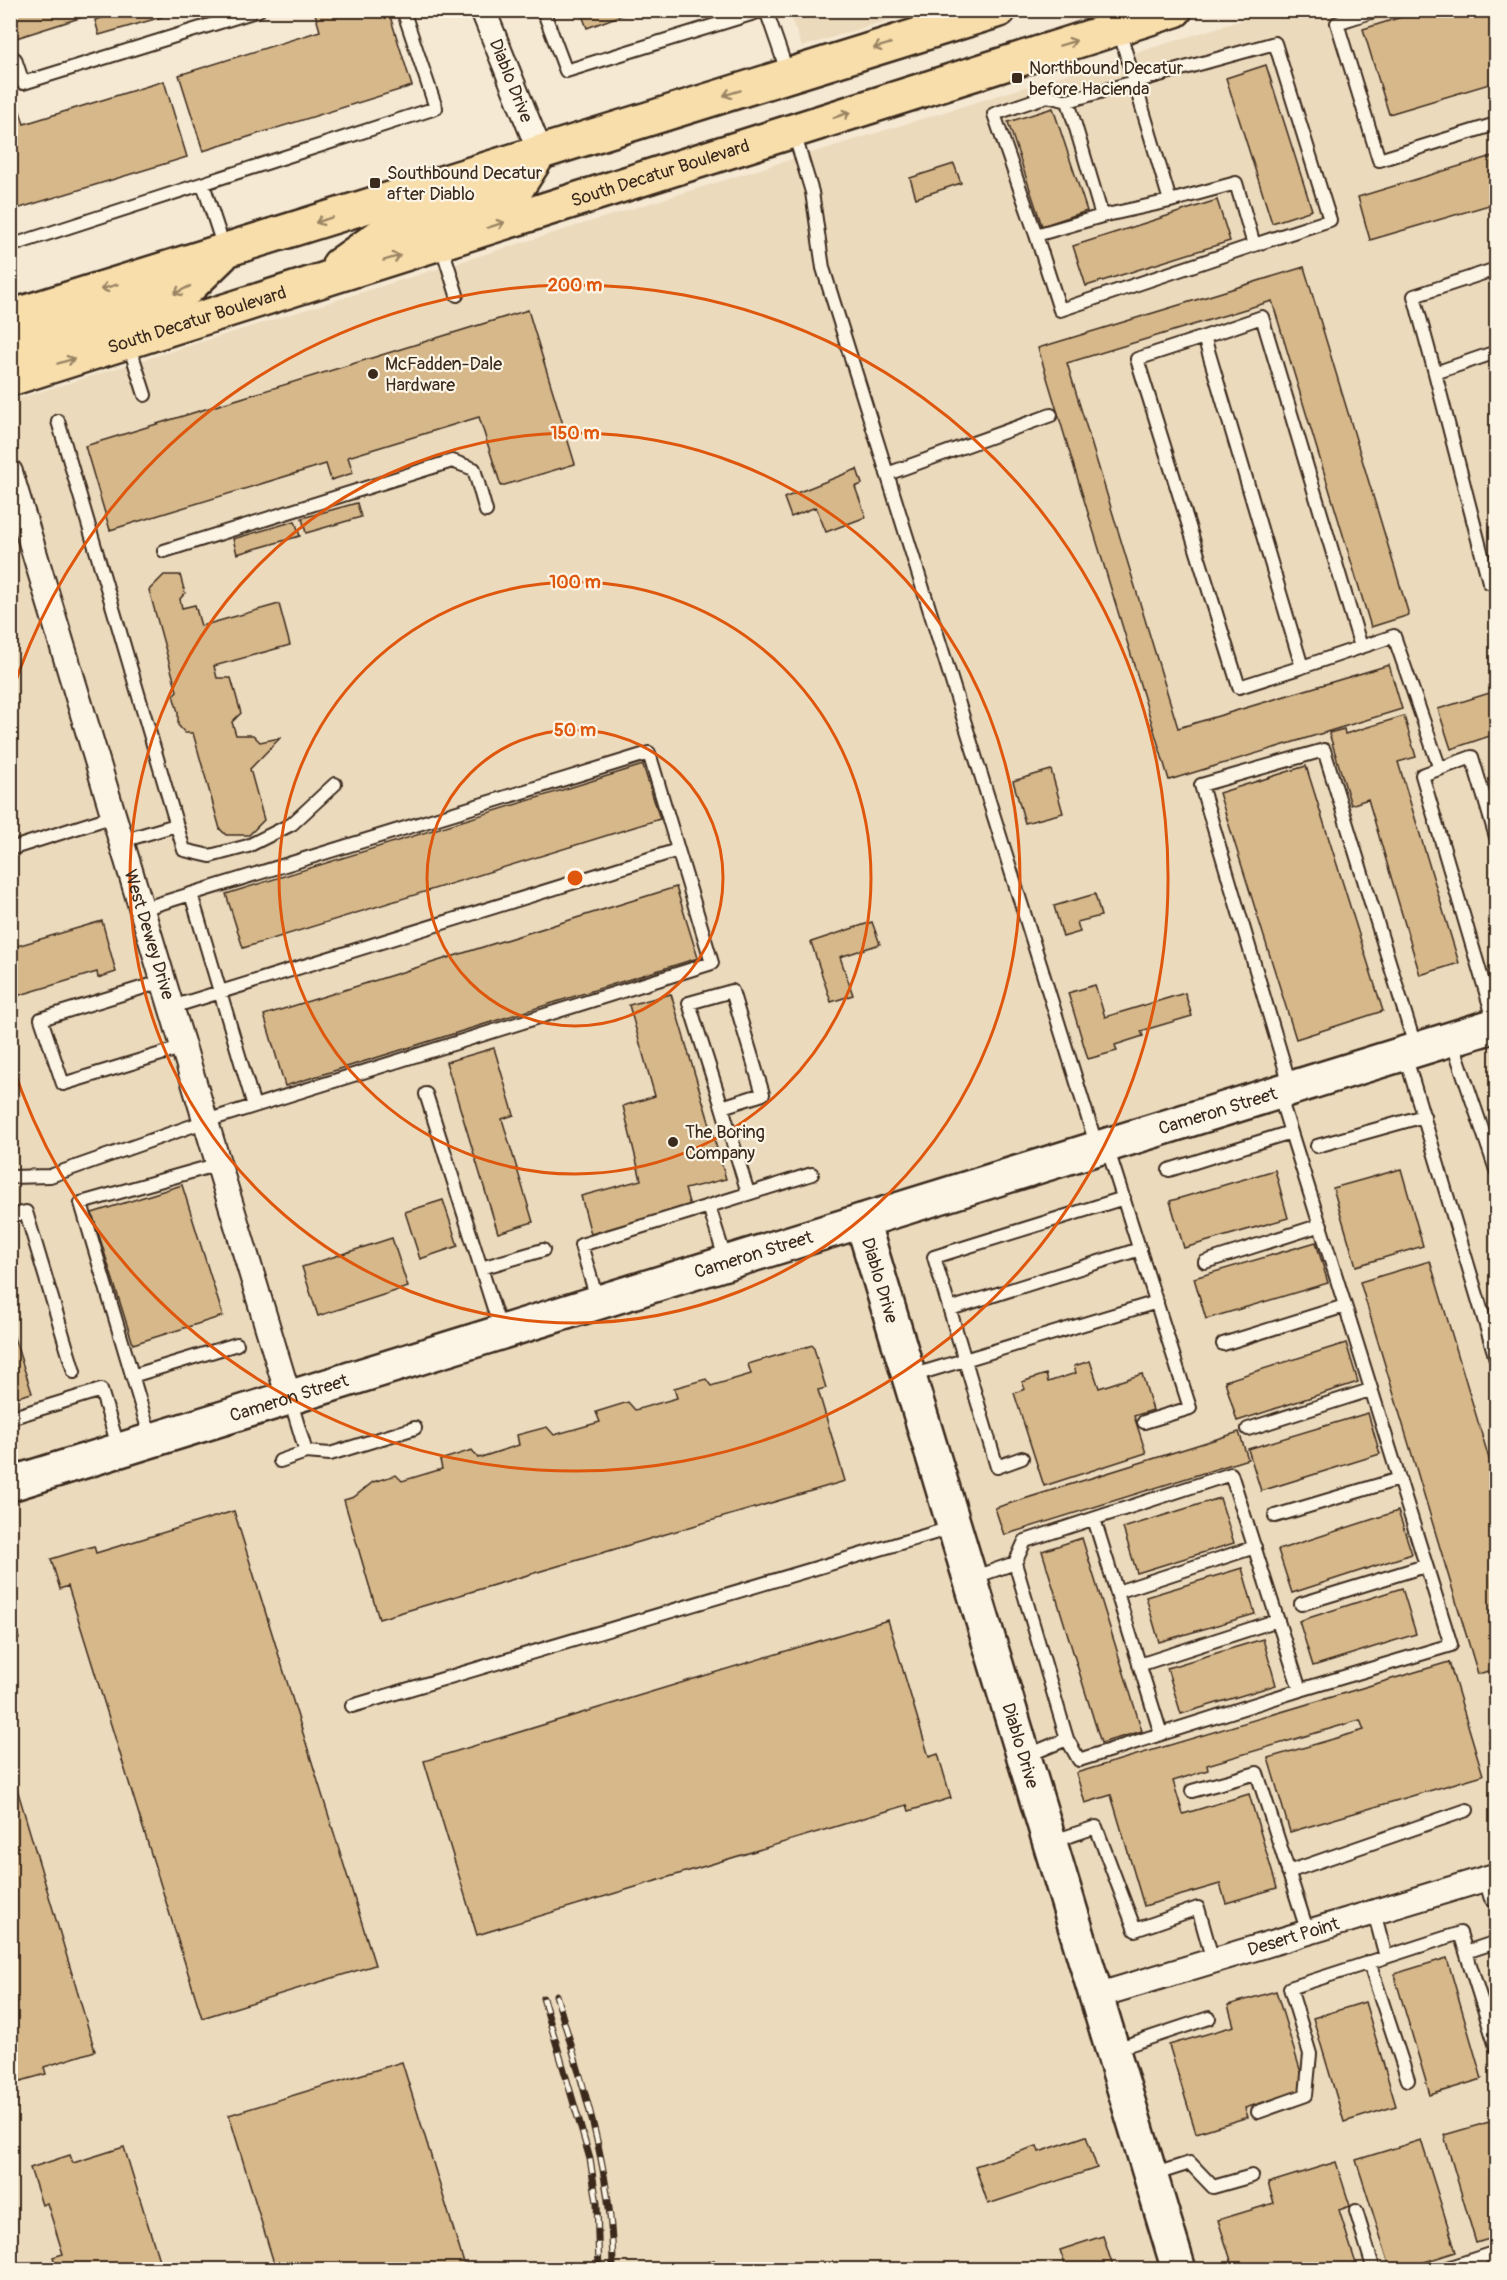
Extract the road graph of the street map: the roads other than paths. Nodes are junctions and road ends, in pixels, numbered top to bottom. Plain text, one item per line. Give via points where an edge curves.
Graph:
1 (259, 10) edge
2 (403, 10) edge
3 (483, 10) edge
4 (543, 10) edge
5 (765, 10) edge
6 (999, 10) edge
7 (1175, 10) edge
8 (1377, 10) edge
9 (920, 22) edge
10 (1118, 28) junction
11 (10, 60) edge
12 (788, 76) junction
13 (1134, 82) junction
14 (1068, 101) junction
15 (1497, 124) edge
16 (793, 130) junction
17 (540, 152) junction
18 (203, 184) junction
19 (1170, 201) junction
20 (1102, 216) junction
21 (1036, 235) junction
22 (441, 242) junction
23 (1254, 245) junction
24 (10, 246) edge
25 (225, 252) junction
26 (1497, 269) edge
27 (316, 282) junction
28 (457, 295) dead end
29 (10, 317) edge
30 (1204, 337) junction
31 (129, 342) junction
32 (10, 350) edge
33 (1497, 352) edge
34 (1435, 373) junction
35 (10, 379) edge
36 (146, 395) dead end
37 (1051, 415) dead end
38 (58, 421) dead end
39 (10, 472) edge
40 (887, 474) junction
41 (486, 511) dead end
42 (164, 551) dead end
43 (1497, 579) edge
44 (1361, 647) junction
45 (1302, 668) junction
46 (1440, 769) junction
47 (334, 784) dead end
48 (114, 816) junction
49 (176, 825) junction
50 (1497, 837) edge
51 (122, 841) junction
52 (10, 849) edge
53 (678, 850) junction
54 (191, 894) junction
55 (142, 909) junction
56 (164, 981) junction
57 (220, 993) junction
58 (172, 1007) junction
59 (1496, 1025) edge
60 (1452, 1040) junction
61 (184, 1047) junction
62 (1411, 1052) junction
63 (1285, 1090) junction
64 (426, 1094) dead end
65 (254, 1106) junction
66 (722, 1107) junction
67 (1424, 1116) junction
68 (206, 1121) junction
69 (1291, 1132) junction
70 (1317, 1146) dead end
71 (1102, 1147) junction
72 (219, 1164) junction
73 (1169, 1170) dead end
74 (1497, 1170) edge
75 (812, 1174) dead end
76 (10, 1177) edge
77 (748, 1193) junction
78 (1124, 1198) junction
79 (709, 1206) junction
80 (10, 1216) edge
81 (862, 1221) junction
82 (1321, 1225) junction
83 (1140, 1249) junction
84 (543, 1250) dead end
85 (1204, 1262) dead end
86 (726, 1263) junction
87 (482, 1268) junction
88 (598, 1302) junction
89 (1157, 1302) junction
90 (1345, 1306) junction
91 (950, 1309) junction
92 (502, 1332) junction
93 (237, 1344) dead end
94 (1223, 1344) dead end
95 (1497, 1359) edge
96 (965, 1360) junction
97 (74, 1372) dead end
98 (132, 1376) junction
99 (909, 1377) junction
100 (1370, 1390) junction
101 (289, 1398) junction
102 (10, 1418) edge
103 (1144, 1422) dead end
104 (415, 1428) dead end
105 (1248, 1429) dead end
106 (152, 1440) junction
107 (120, 1450) junction
108 (306, 1452) junction
109 (1022, 1458) dead end
110 (280, 1461) dead end
111 (1400, 1479) junction
112 (10, 1484) edge
113 (1275, 1516) dead end
114 (1094, 1519) junction
115 (954, 1527) junction
116 (1255, 1547) junction
117 (1015, 1563) junction
118 (1425, 1566) junction
119 (970, 1578) junction
120 (1117, 1592) junction
121 (1301, 1604) dead end
122 (1278, 1620) junction
123 (1139, 1665) junction
124 (1300, 1690) junction
125 (352, 1706) dead end
126 (1161, 1734) junction
127 (1067, 1739) junction
128 (1024, 1757) junction
129 (1192, 1791) dead end
130 (1467, 1810) dead end
131 (1049, 1842) junction
132 (1288, 1872) junction
133 (1495, 1882) edge
134 (1374, 1912) junction
135 (1308, 1933) junction
136 (1497, 1942) edge
137 (1466, 1952) junction
138 (1386, 1957) junction
139 (1213, 1961) junction
140 (1370, 1962) junction
141 (1096, 1996) junction
142 (1209, 2018) dead end
143 (1497, 2047) edge
144 (1112, 2050) junction
145 (1408, 2080) dead end
146 (1258, 2112) dead end
147 (1150, 2175) junction
148 (1252, 2176) dead end
149 (1356, 2211) dead end
150 (1497, 2252) edge
151 (1480, 2264) edge
152 (1179, 2270) edge
153 (1374, 2270) edge
154 (1442, 2270) edge

1 - 11 lane via 23,84 15,59
2 - 18 lane via 436,108
3 - 17 street, Diablo Drive
4 - 5 lane via 566,71
5 - 12 lane
6 - 9 main road
7 - 10 main road, South Decatur Boulevard
8 - 15 lane via 1337,23 1379,160
9 -> 12 main road
10 - 13 lane
16 -> 10 main road, South Decatur Boulevard
12 -> 17 main road
13 - 14 lane
13 - 19 lane
13 - 23 lane via 1275,43 1329,220
14 - 20 lane
14 - 21 lane via 1047,96 994,114
22 -> 16 main road, South Decatur Boulevard
16 - 40 lane via 812,192 824,268
17 -> 25 main road
17 - 27 main road via 517,188 387,231
18 - 24 lane
18 - 25 lane
19 - 20 lane
19 - 23 lane via 1236,183
20 - 21 lane
21 - 23 lane via 1059,310
27 -> 22 main road, South Decatur Boulevard
22 - 28 lane
25 -> 29 main road
25 -> 32 main road via 187,289
26 - 34 lane via 1414,296
27 - 31 main road, South Decatur Boulevard
30 - 44 lane via 1262,317
30 - 45 lane
30 - 45 lane via 1137,359 1239,687
35 -> 31 main road, South Decatur Boulevard
31 - 36 lane
33 - 34 lane
34 - 43 lane via 1489,582
37 - 40 lane
38 - 49 lane
39 - 48 street, West Dewey Drive
40 - 71 lane
41 - 42 lane via 474,469 452,461
44 - 45 lane
44 - 46 lane via 1394,636
46 - 50 lane via 1472,757
46 - 59 lane via 1422,775
47 - 49 lane via 291,824 230,851 210,856 184,850
48 - 51 street, West Dewey Drive
48 - 52 lane
49 - 51 lane
51 - 55 street, West Dewey Drive
53 - 54 lane via 649,753
53 - 57 lane
53 - 65 lane via 712,963
54 - 55 lane
54 - 57 lane
55 - 56 street, West Dewey Drive
56 - 58 street, West Dewey Drive
56 - 61 lane via 41,1018 63,1084
57 - 58 lane
57 - 65 lane
58 - 61 street, West Dewey Drive
59 - 60 street, Cameron Street
60 - 62 street, Cameron Street
60 - 74 lane
61 - 68 street, West Dewey Drive
62 - 63 street, Cameron Street
62 - 63 lane via 1324,750 1201,785
62 - 67 lane
63 - 69 lane
63 - 71 street, Cameron Street
64 - 87 lane
65 - 68 lane
66 - 66 lane via 763,1094 732,991 689,1003
66 - 77 lane
67 - 70 lane
67 - 95 lane
68 - 72 street, West Dewey Drive
68 - 76 lane via 50,1176
69 - 73 lane
69 - 82 lane
71 - 78 lane
71 - 81 street, Cameron Street
72 - 98 lane via 81,1203
72 - 101 street, West Dewey Drive
75 - 77 lane
77 - 79 lane
78 - 83 lane
78 - 91 lane via 934,1257
79 - 86 lane
79 - 88 lane via 580,1245
80 - 97 lane via 26,1212
81 - 86 street, Cameron Street
81 - 99 street, Diablo Drive
82 - 85 lane
82 - 90 lane
83 - 89 lane
83 - 91 lane
84 - 87 lane
86 - 88 street, Cameron Street
87 - 92 lane
88 - 92 street, Cameron Street
89 - 96 lane
89 - 103 lane via 1190,1408
90 - 94 lane
90 - 100 lane
91 - 96 lane
92 - 101 street, Cameron Street
93 - 98 lane
96 - 99 lane
96 - 109 lane via 997,1467
98 - 106 lane
99 - 115 street, Diablo Drive
100 - 105 lane
100 - 111 lane
101 - 106 street, Cameron Street
101 - 108 lane
102 - 107 lane via 101,1390
104 - 108 lane via 330,1454
106 - 107 street, Cameron Street
107 - 112 street, Cameron Street
108 - 110 lane
111 - 113 lane
111 - 118 lane
114 - 116 lane via 1231,1474
114 - 117 lane via 1024,1541
114 - 120 lane
115 - 119 street, Diablo Drive
115 - 125 lane
116 - 120 lane
116 - 122 lane
117 - 119 lane
117 - 127 lane
118 - 121 lane
118 - 124 lane via 1451,1646
119 - 128 street, Diablo Drive
120 - 123 lane
122 - 123 lane
122 - 124 lane
123 - 126 lane
124 - 126 lane
126 - 127 lane via 1079,1760
127 - 128 lane
128 - 131 street, Diablo Drive
129 - 132 lane via 1257,1773
130 - 132 lane
131 - 139 lane via 1096,1827 1135,1930 1198,1908
131 - 141 street, Diablo Drive
132 - 135 lane
133 - 134 street, Desert Point
134 - 135 street, Desert Point
134 - 138 lane
135 - 139 street, Desert Point
136 - 137 lane
137 - 138 lane via 1460,1933
137 - 143 lane
138 - 140 lane
139 - 141 street, Desert Point
140 - 145 lane
140 - 146 lane via 1290,1988 1310,2054 1306,2095
141 - 144 street, Diablo Drive
142 - 144 lane
144 - 147 street, Diablo Drive
147 - 148 lane via 1190,2163 1213,2187
147 - 152 street, Diablo Drive
149 - 153 lane
150 - 151 lane
151 - 154 lane

